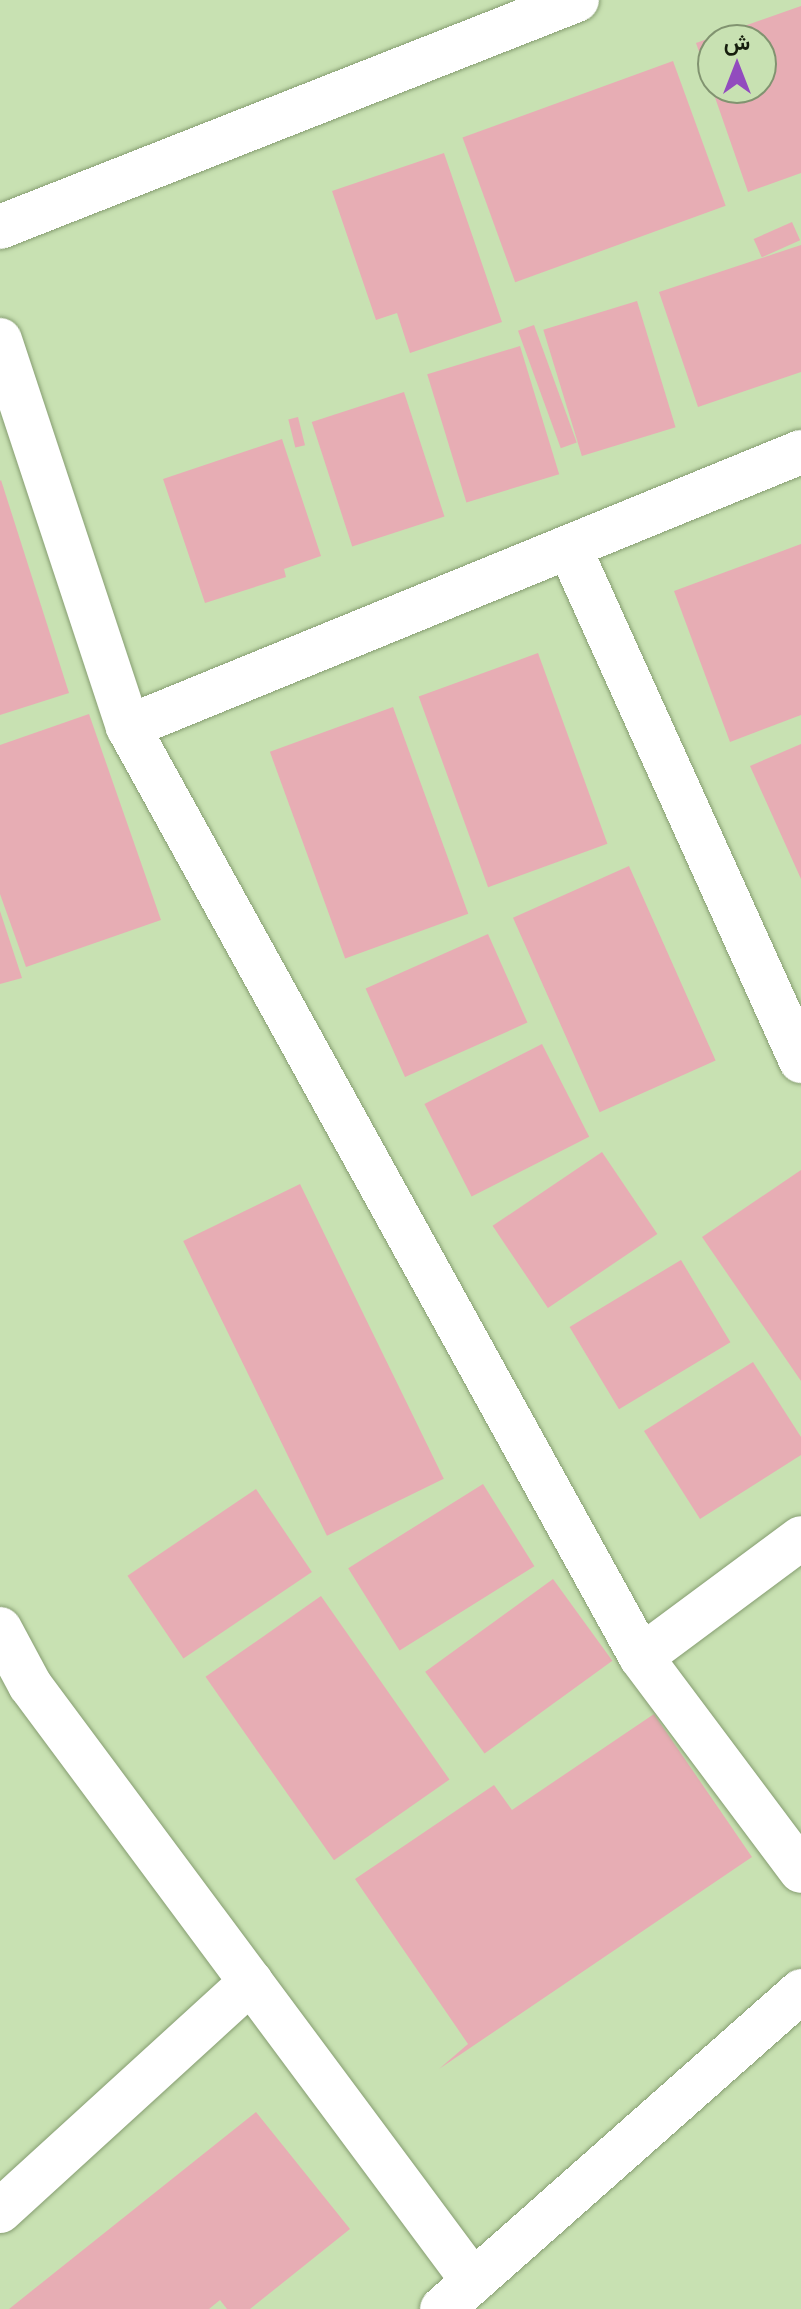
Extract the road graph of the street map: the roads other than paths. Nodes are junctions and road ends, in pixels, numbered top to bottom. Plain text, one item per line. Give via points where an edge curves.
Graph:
1 (577, 0) edge
2 (0, 227) edge
3 (0, 340) edge
4 (801, 452) edge
5 (569, 547) junction
6 (128, 727) junction
7 (798, 1051) edge
8 (801, 1538) edge
9 (0, 1629) edge
10 (641, 1657) junction
11 (801, 1871) edge
12 (251, 1982) junction
13 (801, 1991) edge
14 (0, 2211) edge
15 (458, 2295) edge

1 - 2 street
3 - 6 street
4 - 5 street
5 - 6 street
5 - 7 street
6 - 10 street
8 - 10 street
9 - 12 street via 30,1685
10 - 11 street
12 - 14 street
12 - 15 street
13 - 15 street

